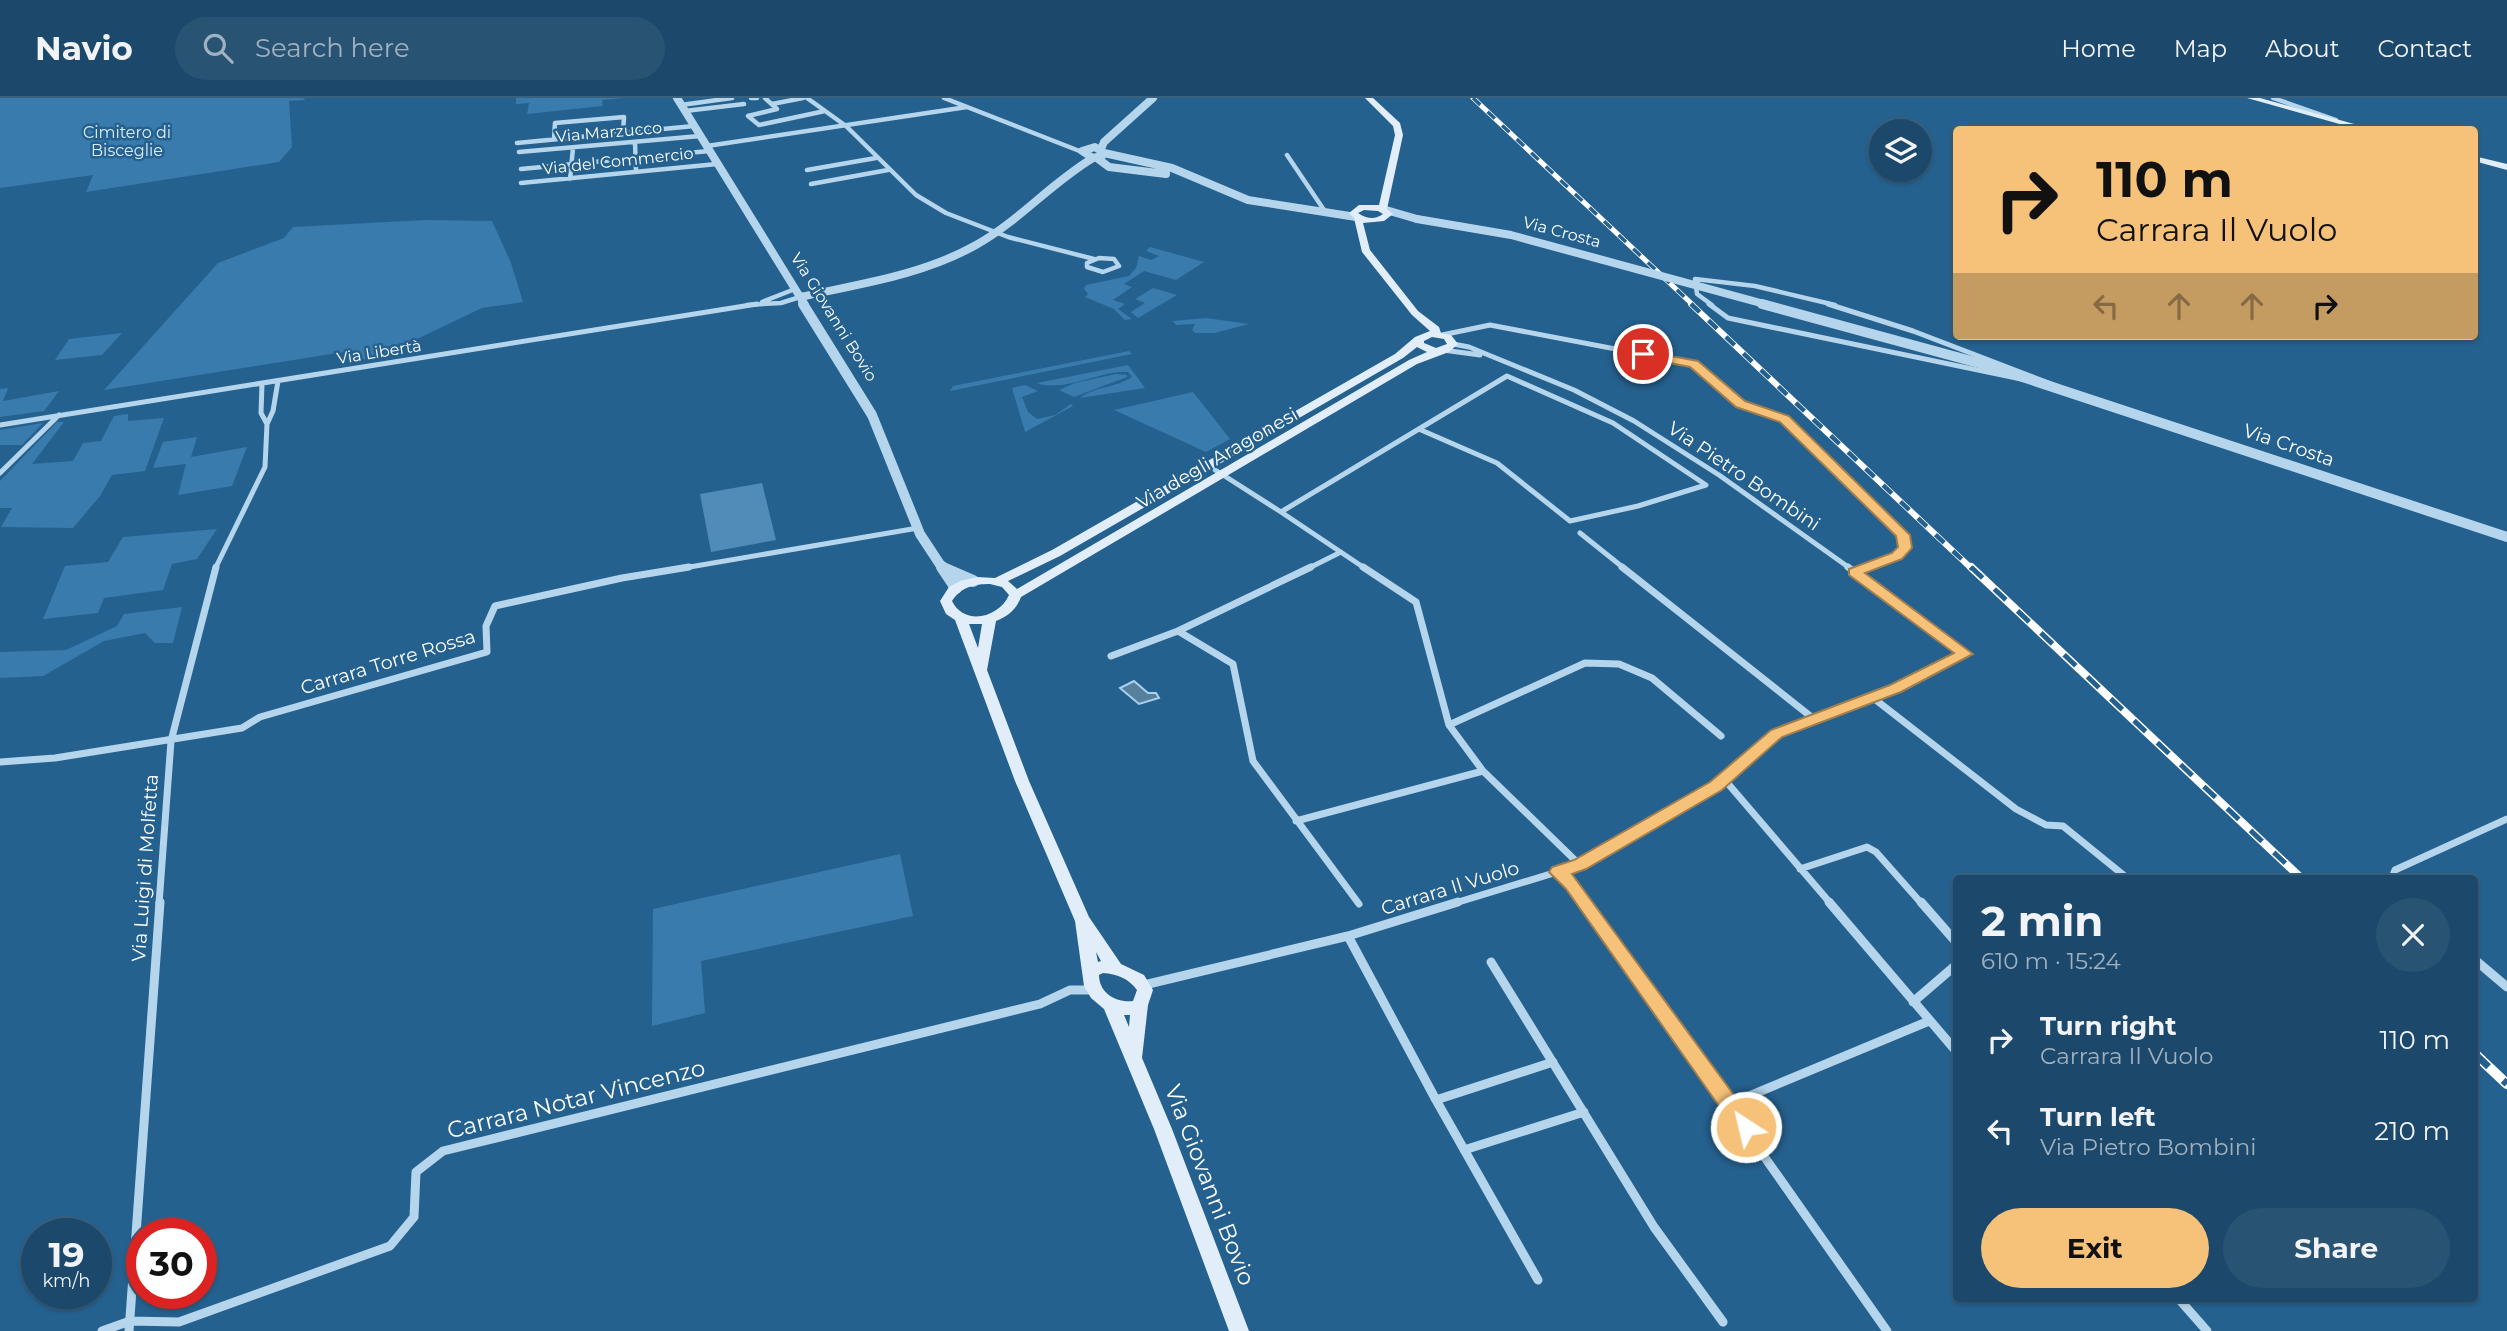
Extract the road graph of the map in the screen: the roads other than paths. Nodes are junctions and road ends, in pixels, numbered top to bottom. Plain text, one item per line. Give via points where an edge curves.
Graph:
1 (732, 98) edge
2 (751, 98) edge
3 (757, 98) edge
4 (765, 98) edge
5 (805, 98) edge
6 (944, 98) edge
7 (1153, 98) edge
8 (1369, 98) edge
9 (2251, 98) edge
10 (2273, 98) edge
11 (744, 103) dead end
12 (772, 104) junction
13 (681, 105) edge
14 (967, 107) junction
15 (825, 111) junction
16 (2337, 120) junction
17 (845, 125) junction
18 (694, 126) junction
19 (2358, 126) edge
20 (623, 133) junction
21 (700, 136) junction
22 (554, 139) junction
23 (517, 142) dead end
24 (635, 142) junction
25 (573, 148) junction
26 (708, 148) junction
27 (1086, 151) junction
28 (519, 152) dead end
29 (1100, 152) junction
30 (1287, 155) dead end
31 (636, 158) junction
32 (876, 158) junction
33 (2478, 159) edge
34 (572, 164) junction
35 (717, 164) junction
36 (1109, 167) junction
37 (2507, 167) edge
38 (521, 169) dead end
39 (807, 170) dead end
40 (888, 170) junction
41 (1074, 170) junction
42 (636, 172) junction
43 (1191, 178) junction
44 (570, 179) junction
45 (522, 183) dead end
46 (811, 184) dead end
47 (1389, 188) junction
48 (1305, 209) junction
49 (1324, 210) junction
50 (1385, 212) junction
51 (1359, 213) junction
52 (1376, 221) junction
53 (996, 233) junction
54 (1361, 236) junction
55 (1094, 259) junction
56 (797, 293) junction
57 (1415, 313) junction
58 (1467, 329) junction
59 (1439, 335) junction
60 (1418, 340) junction
61 (1447, 347) junction
62 (1487, 356) junction
63 (278, 381) junction
64 (262, 384) junction
65 (2059, 387) junction
66 (59, 415) junction
67 (267, 424) junction
68 (0, 425) edge
69 (1421, 430) junction
70 (1209, 466) junction
71 (0, 473) edge
72 (1224, 474) junction
73 (1281, 512) junction
74 (919, 531) junction
75 (1580, 533) dead end
76 (2507, 537) edge
77 (1341, 552) junction
78 (939, 566) junction
79 (1854, 572) junction
80 (973, 581) junction
81 (998, 581) junction
82 (956, 588) junction
83 (1015, 595) junction
84 (960, 617) junction
85 (990, 618) junction
86 (1178, 631) junction
87 (1965, 654) joint
88 (1111, 656) dead end
89 (981, 669) junction
90 (1872, 697) junction
91 (1814, 719) junction
92 (1449, 725) junction
93 (1721, 736) dead end
94 (171, 741) junction
95 (0, 762) edge
96 (1483, 771) junction
97 (1724, 779) junction
98 (2507, 819) edge
99 (1296, 821) junction
100 (1580, 865) junction
101 (1800, 869) junction
102 (1558, 872) junction
103 (2123, 875) edge
104 (2393, 875) edge
105 (1359, 904) dead end
106 (1082, 919) junction
107 (1348, 936) junction
108 (1953, 939) edge
109 (1491, 962) dead end
110 (2478, 962) edge
111 (1115, 968) junction
112 (1953, 968) edge
113 (1091, 971) junction
114 (1144, 985) junction
115 (2507, 987) edge
116 (1095, 990) junction
117 (1913, 1002) junction
118 (1140, 1005) junction
119 (1112, 1007) junction
120 (1929, 1020) junction
121 (1953, 1048) edge
122 (1134, 1057) junction
123 (1553, 1062) junction
124 (1436, 1100) junction
125 (1730, 1104) junction
126 (1584, 1111) junction
127 (1464, 1150) junction
128 (1538, 1280) dead end
129 (2182, 1302) edge
130 (1723, 1322) dead end
131 (130, 1326) edge
132 (102, 1331) edge
133 (1239, 1331) edge
134 (1887, 1331) edge
135 (2207, 1331) edge

1 - 13 street
2 - 3 street
4 - 12 street
5 - 12 street
5 - 15 street
6 - 14 street
7 - 29 street
8 - 47 main road via 1397,125
9 - 16 main road
10 - 16 street
11 - 13 street
12 - 15 street via 777,109 748,116 759,125
13 - 18 street, Via Giovanni Bovio
14 - 17 street
14 - 27 street
15 - 17 street
16 - 19 main road
17 - 26 street
17 - 32 street
18 - 20 street
18 - 21 street, Via Giovanni Bovio
20 - 22 street
20 - 22 street via 624,117 555,123
21 - 24 street, Via Marzucco
21 - 26 street, Via Giovanni Bovio
22 - 23 street
24 - 25 street, Via Marzucco
24 - 31 street
25 - 28 street, Via Marzucco
25 - 34 street
26 - 31 street
26 - 35 street, Via Giovanni Bovio
27 - 29 street
27 - 41 street
29 - 36 street
29 - 41 street
29 - 43 street via 1172,168
30 - 49 street
31 - 34 street
31 - 42 street
32 - 39 street
32 - 40 street
33 - 37 main road
34 - 38 street
34 - 44 street
35 - 42 street, Via del Commercio
35 - 56 street, Via Giovanni Bovio
36 - 41 street
36 - 43 street
40 - 46 street
40 - 53 street via 930,204
41 - 53 street
42 - 44 street, Via del Commercio
43 - 48 street via 1248,200
44 - 45 street, Via del Commercio
47 - 50 main road
47 - 51 main road
48 - 49 street
48 - 51 street
49 - 51 street
50 - 51 main road
50 - 52 main road
50 - 65 street, Via Crosta, bridge via 1522,238
51 - 52 main road
51 - 54 main road
52 - 54 main road
53 - 55 street
53 - 56 street via 937,263
54 - 57 main road via 1365,250
55 - 55 street via 1086,265 1092,271 1109,272 1119,266 1110,258
56 - 63 street, Via Libertà via 780,303
56 - 74 street, Via Giovanni Bovio via 872,415
57 - 59 main road
57 - 60 main road
58 - 59 street
58 - 61 street
58 - 79 street via 1490,325 1694,364 1741,404 1784,419 1903,535 1905,548 1897,556
59 - 60 main road, Via degli Aragonesi
59 - 61 main road
60 - 61 main road via 1426,349
60 - 70 main road, Via degli Aragonesi via 1399,356
61 - 62 street, Via Pietro Bombini
61 - 62 street, Via Pietro Bombini via 1469,347
61 - 72 main road, Via degli Aragonesi via 1413,362
62 - 79 street, Via Pietro Bombini via 1634,421
63 - 64 street, Via Libertà
63 - 67 street, Via Luigi di Molfetta via 274,411
64 - 66 street, Via Libertà
64 - 67 street, Via Luigi di Molfetta via 261,413
65 - 65 street, Via Crosta via 1826,303 1695,279 1697,293 1728,318
65 - 76 street, Via Crosta
66 - 68 street, Via Libertà
66 - 71 street
67 - 94 street, Via Luigi di Molfetta via 265,467 215,568
69 - 69 street via 1497,463 1570,521 1706,485 1613,423 1507,376
69 - 73 street
70 - 72 street
70 - 81 main road, Via degli Aragonesi
72 - 73 street
72 - 83 main road, Via degli Aragonesi
73 - 77 street
74 - 78 street, Via Giovanni Bovio
74 - 94 street, Carrara Torre Rossa via 622,578 495,606 486,626 487,652 260,717 242,729
75 - 91 street
77 - 86 street
77 - 92 street via 1416,602
78 - 80 street
78 - 82 street, Via Giovanni Bovio
79 - 87 street, Via Pietro Bombini
80 - 81 main road
80 - 82 main road
81 - 83 main road
82 - 84 main road via 946,601
83 - 85 main road via 1009,609
84 - 85 main road
84 - 89 main road
85 - 89 main road
86 - 88 street
86 - 99 street via 1233,664 1253,761
87 - 90 street, Carrara Il Vuolo
89 - 106 main road via 1022,781
90 - 91 street, Carrara Il Vuolo
90 - 103 street via 2016,809 2046,825 2063,826
91 - 97 street, Carrara Il Vuolo via 1776,734
92 - 93 street via 1560,673 1597,663 1619,664 1651,678
92 - 96 street
94 - 95 street, Carrara Torre Rossa
94 - 131 street, Via Luigi di Molfetta
96 - 99 street
96 - 100 street
97 - 100 street, Carrara Il Vuolo
97 - 101 street
98 - 104 street via 2395,870
99 - 105 street
100 - 102 street, Carrara Il Vuolo
101 - 108 street via 1867,847
101 - 117 street
102 - 107 street, Carrara Il Vuolo
102 - 125 street via 1573,885
106 - 111 main road
106 - 113 main road
107 - 114 street, Carrara Il Vuolo
107 - 124 street
109 - 123 street
110 - 115 street
111 - 113 main road
111 - 114 main road
112 - 117 street
113 - 116 main road via 1088,980
114 - 118 main road
116 - 119 main road
116 - 131 street, Carrara Notar Vincenzo via 1070,990 1040,1004 443,1151 416,1172 414,1217 390,1246 179,1322
117 - 120 street
118 - 119 main road via 1126,1010
118 - 122 main road
119 - 122 main road, Via Giovanni Bovio
120 - 121 street
120 - 125 street
122 - 133 main road, Via Giovanni Bovio
123 - 124 street
123 - 126 street
124 - 127 street
125 - 134 street
126 - 127 street
126 - 130 street via 1654,1227
127 - 128 street
129 - 135 street
131 - 132 street

